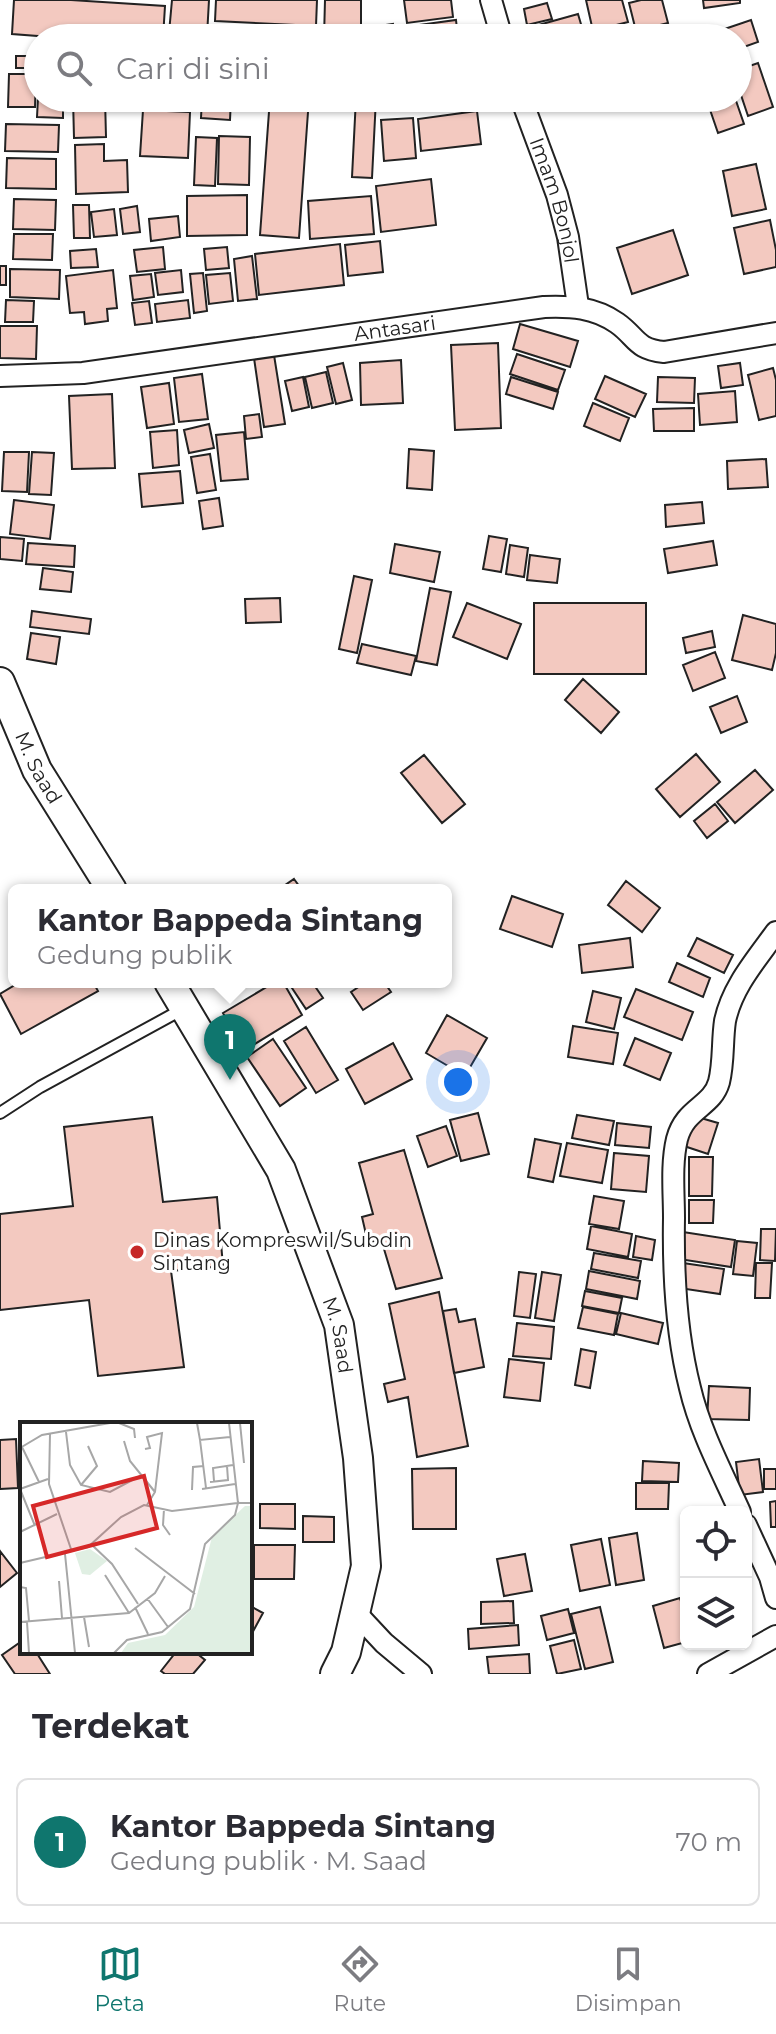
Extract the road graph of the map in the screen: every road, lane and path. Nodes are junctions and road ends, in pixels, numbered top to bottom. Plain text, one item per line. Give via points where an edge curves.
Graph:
1 (491, 0) edge
2 (498, 24) edge
3 (526, 112) edge
4 (578, 306) junction
5 (776, 333) edge
6 (0, 376) edge
7 (0, 682) edge
8 (108, 884) edge
9 (776, 932) edge
10 (173, 988) edge
11 (185, 1008) junction
12 (0, 1113) edge
13 (737, 1506) edge
14 (752, 1538) edge
15 (776, 1598) edge
16 (356, 1613) junction
17 (776, 1636) edge
18 (335, 1674) edge
19 (421, 1674) edge
20 (708, 1674) edge

1 - 2 street
3 - 4 street, Imam Bonjol via 557,195
4 - 5 street, Antasari via 601,314 634,341 657,351
4 - 6 street, Antasari via 83,373
7 - 8 street, M. Saad via 37,770
9 - 13 street via 730,1004 718,1084 709,1100 682,1124 674,1168 678,1322 690,1389
10 - 11 street, M. Saad
11 - 12 lane
11 - 16 street, M. Saad via 281,1170 339,1325 358,1458 366,1566
14 - 15 street
16 - 18 street, M. Saad
16 - 19 street
17 - 20 street

